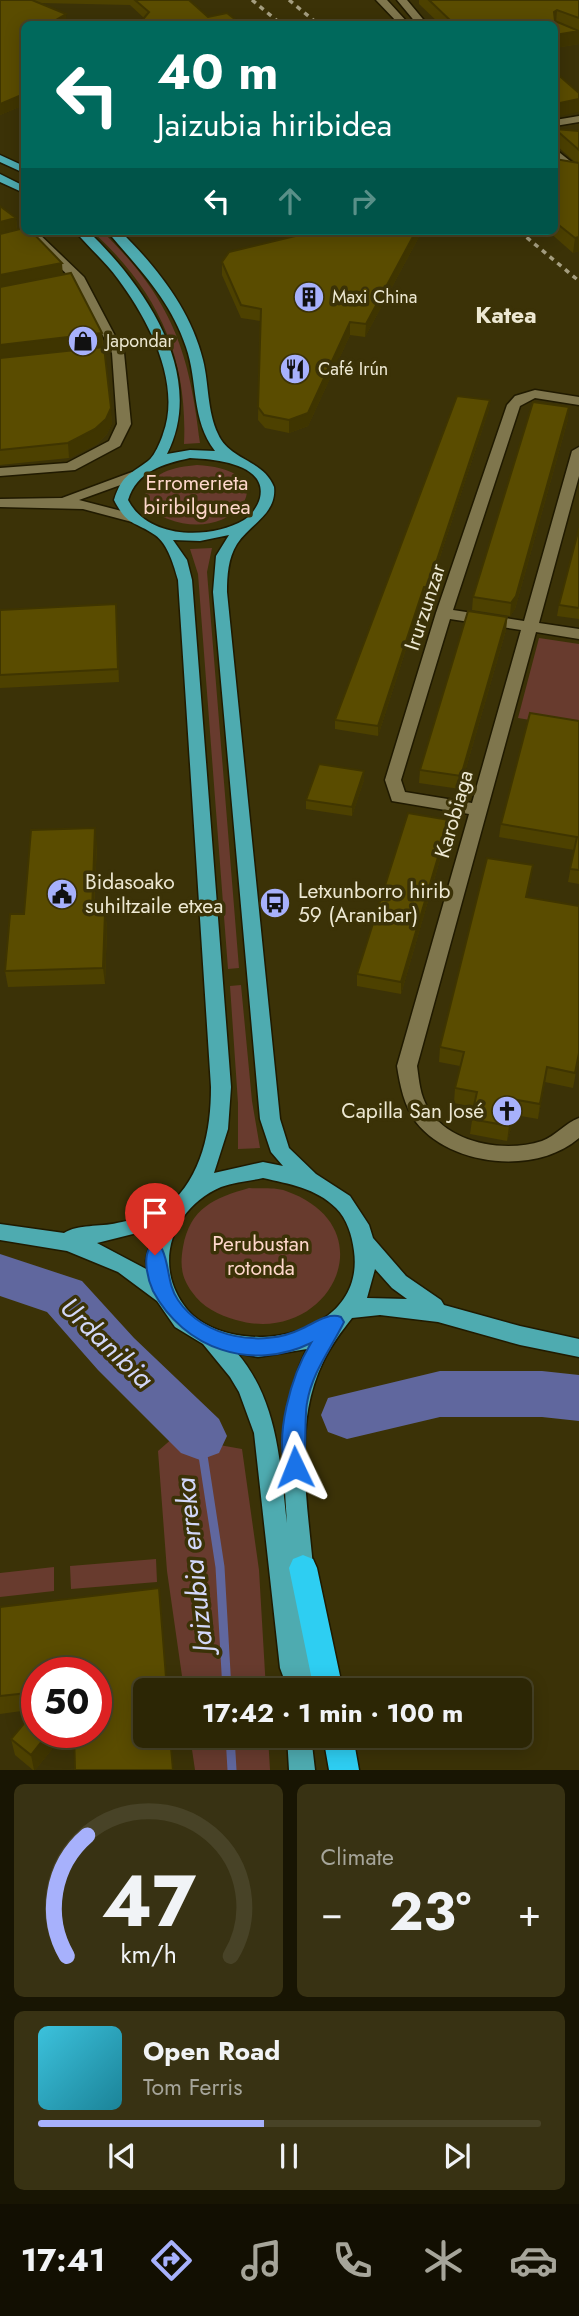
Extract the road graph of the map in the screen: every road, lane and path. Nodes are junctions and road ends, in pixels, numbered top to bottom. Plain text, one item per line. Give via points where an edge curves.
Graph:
1 (381, 0) edge
2 (392, 0) edge
3 (405, 1) edge
4 (401, 21) edge
5 (409, 21) edge
6 (420, 21) edge
7 (579, 119) edge
8 (558, 122) edge
9 (558, 155) edge
10 (0, 158) edge
11 (21, 168) edge
12 (579, 174) edge
13 (0, 177) edge
14 (21, 188) edge
15 (29, 235) edge
16 (85, 235) edge
17 (117, 235) edge
18 (572, 399) edge
19 (579, 451) edge
20 (229, 457) junction
21 (157, 460) junction
22 (0, 472) edge
23 (132, 476) junction
24 (65, 500) junction
25 (0, 503) edge
26 (132, 518) junction
27 (246, 524) junction
28 (160, 533) junction
29 (444, 614) junction
30 (530, 626) junction
31 (579, 634) edge
32 (479, 810) junction
33 (579, 1126) edge
34 (307, 1178) junction
35 (192, 1192) junction
36 (170, 1214) junction
37 (0, 1232) edge
38 (51, 1237) junction
39 (366, 1244) junction
40 (165, 1296) junction
41 (443, 1311) junction
42 (341, 1316) junction
43 (209, 1336) junction
44 (579, 1349) edge
45 (303, 1568) junction
46 (293, 1678) edge
47 (301, 1678) edge
48 (326, 1678) edge
49 (301, 1748) edge
50 (340, 1748) edge
51 (302, 1770) edge
52 (344, 1770) edge

1 - 4 street
2 - 5 street
3 - 6 street
7 - 8 street
9 - 12 street
10 - 11 main road
13 - 14 main road
15 - 22 street via 73,281 112,354 124,424 115,443 70,467
16 - 21 main road via 132,288 164,352 175,421
17 - 20 main road via 160,282 184,326 200,373 210,435
18 - 29 street, Irurzunzar via 531,394 514,405
19 - 30 street, Karobiaga
20 - 21 main road via 193,453
20 - 27 main road via 252,467 268,489 267,502
21 - 23 main road
23 - 24 street
23 - 26 main road via 122,497
24 - 25 street
24 - 26 street
26 - 28 main road
27 - 28 main road via 205,536
27 - 34 main road via 228,547 220,572 225,648 270,1119 281,1152
28 - 35 main road via 180,560 186,580 221,1087 219,1141
29 - 30 street
29 - 32 street, Irurzunzar via 393,780 398,797
30 - 31 street
30 - 32 street, Karobiaga
32 - 33 street, Karobiaga via 407,1066 411,1095 424,1119 447,1137 486,1153 526,1154 554,1145
34 - 35 main road via 278,1171 247,1171 218,1178
34 - 39 main road via 346,1205
35 - 36 main road
36 - 38 main road via 116,1232
36 - 40 main road via 155,1255
37 - 38 main road
38 - 40 main road via 113,1257
39 - 41 main road via 399,1282
39 - 42 main road via 366,1271
40 - 43 main road via 183,1319
41 - 42 main road via 393,1305
41 - 44 main road via 499,1331
42 - 43 main road via 307,1339 274,1347 240,1346
42 - 45 main road via 308,1369 294,1420
43 - 46 main road via 243,1380 265,1433
45 - 47 main road
45 - 48 highway
49 - 51 main road
50 - 52 highway

